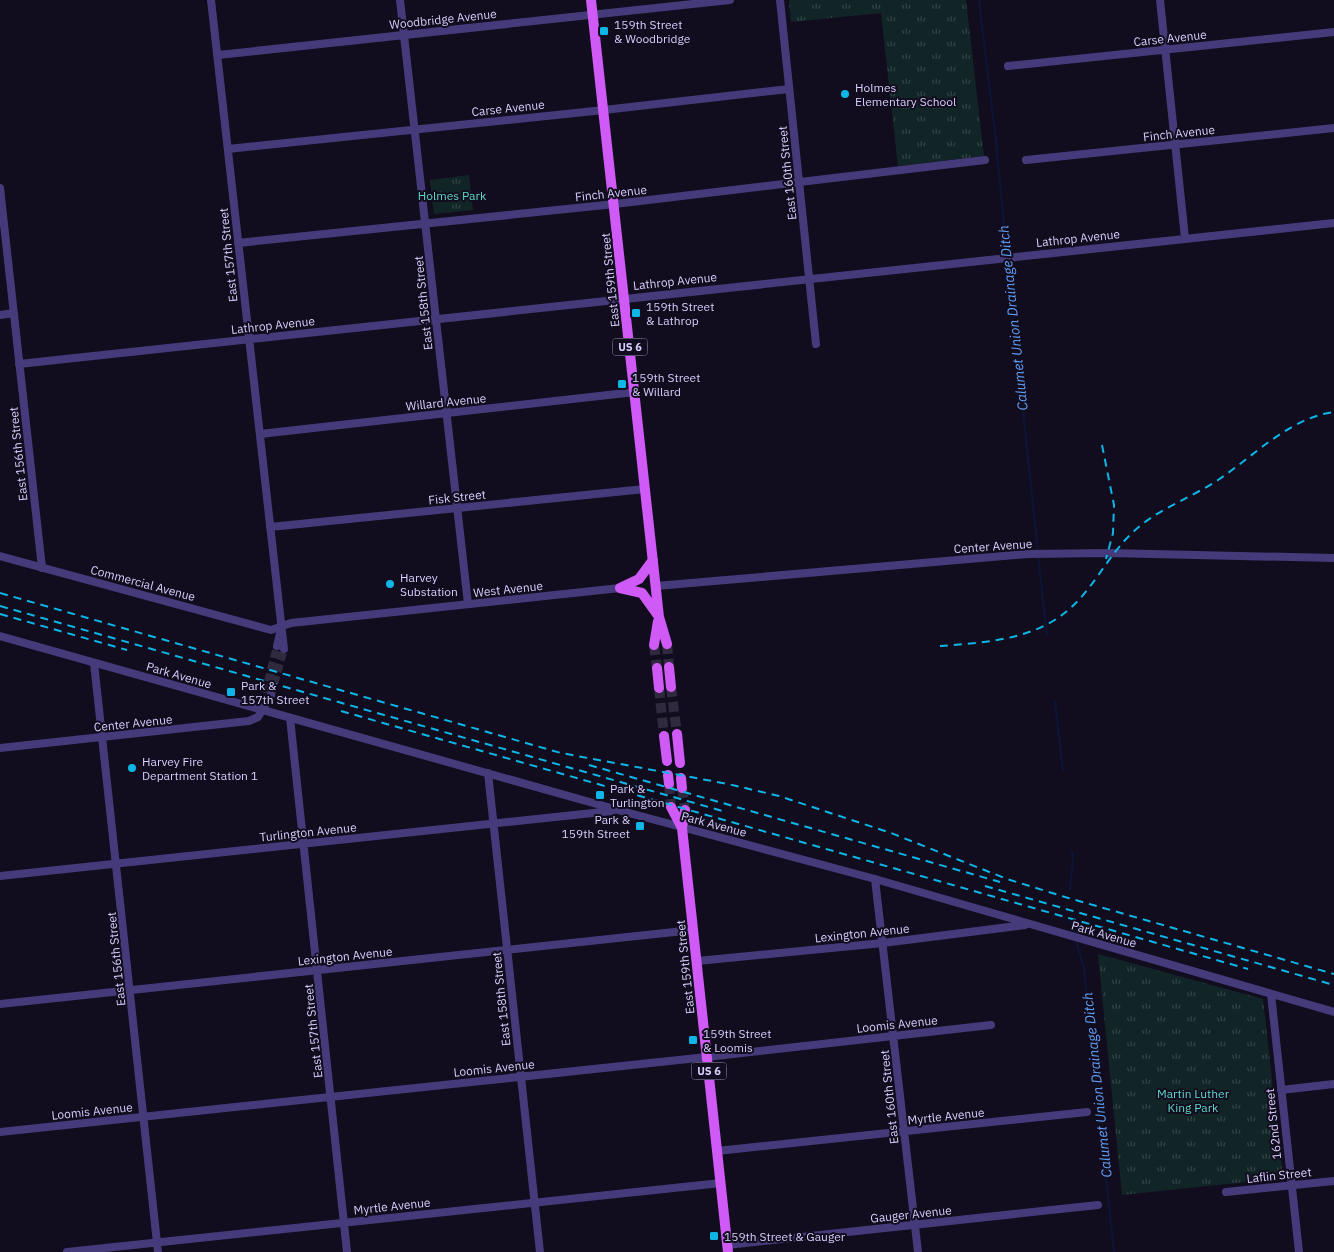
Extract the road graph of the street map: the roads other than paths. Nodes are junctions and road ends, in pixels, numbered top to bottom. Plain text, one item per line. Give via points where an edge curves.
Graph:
1 (211, 0) edge
2 (400, 0) edge
3 (591, 0) edge
4 (730, 0) edge
5 (780, 0) edge
6 (1160, 0) edge
7 (593, 14) junction
8 (1334, 32) edge
9 (404, 35) junction
10 (1165, 50) junction
11 (218, 55) junction
12 (1008, 66) dead end
13 (789, 89) junction
14 (604, 110) junction
15 (1334, 128) edge
16 (414, 129) junction
17 (1175, 144) junction
18 (228, 149) junction
19 (985, 160) dead end
20 (1026, 160) dead end
21 (799, 182) junction
22 (0, 188) edge
23 (614, 204) junction
24 (1334, 223) edge
25 (425, 224) junction
26 (1185, 238) junction
27 (238, 243) junction
28 (809, 278) junction
29 (625, 298) junction
30 (14, 313) junction
31 (0, 315) edge
32 (436, 319) junction
33 (249, 339) junction
34 (816, 344) dead end
35 (19, 364) junction
36 (635, 392) junction
37 (446, 413) junction
38 (260, 434) junction
39 (646, 489) junction
40 (457, 508) junction
41 (270, 528) junction
42 (0, 556) edge
43 (1334, 558) edge
44 (653, 560) junction
45 (42, 568) junction
46 (656, 586) junction
47 (620, 588) junction
48 (468, 604) junction
49 (659, 618) junction
50 (281, 628) junction
51 (0, 636) edge
52 (667, 644) tunnel mouth
53 (654, 645) tunnel mouth
54 (281, 648) tunnel mouth
55 (94, 663) junction
56 (669, 666) tunnel mouth
57 (657, 668) tunnel mouth
58 (671, 687) tunnel mouth
59 (659, 688) tunnel mouth
60 (268, 694) tunnel mouth
61 (262, 710) junction
62 (290, 718) junction
63 (677, 734) tunnel mouth
64 (664, 736) tunnel mouth
65 (103, 737) junction
66 (0, 748) edge
67 (667, 761) dead end
68 (680, 763) dead end
69 (488, 773) junction
70 (671, 807) tunnel mouth
71 (618, 810) junction
72 (685, 810) tunnel mouth
73 (492, 823) junction
74 (682, 828) junction
75 (304, 843) junction
76 (117, 863) junction
77 (0, 876) edge
78 (875, 879) junction
79 (1029, 925) junction
80 (693, 930) junction
81 (883, 942) junction
82 (507, 950) junction
83 (697, 961) junction
84 (318, 970) junction
85 (130, 990) junction
86 (1270, 994) junction
87 (0, 1004) edge
88 (1334, 1012) edge
89 (991, 1025) dead end
90 (893, 1035) junction
91 (707, 1057) junction
92 (520, 1077) junction
93 (1334, 1084) edge
94 (1281, 1090) junction
95 (331, 1097) junction
96 (1088, 1112) dead end
97 (144, 1116) junction
98 (904, 1131) junction
99 (0, 1132) edge
100 (717, 1152) junction
101 (1334, 1181) edge
102 (721, 1183) junction
103 (1291, 1185) junction
104 (1226, 1192) dead end
105 (534, 1203) junction
106 (1098, 1205) dead end
107 (344, 1223) junction
108 (915, 1225) junction
109 (157, 1242) junction
110 (728, 1249) edge
111 (67, 1252) edge
112 (158, 1252) edge
113 (347, 1252) edge
114 (540, 1252) edge
115 (918, 1252) edge
116 (1299, 1252) edge

1 - 11 street, East 157th Street
2 - 9 street, East 158th Street
3 - 7 main road, East 159th Street / US 6
4 - 7 street, Woodbridge Avenue
5 - 13 street, East 160th Street
6 - 10 street
7 - 9 street, Woodbridge Avenue
7 - 14 main road, East 159th Street / US 6
8 - 10 street, Carse Avenue
9 - 11 street, Woodbridge Avenue
9 - 16 street, East 158th Street
10 - 12 street, Carse Avenue
10 - 17 street
11 - 18 street, East 157th Street
13 - 14 street, Carse Avenue
13 - 21 street, East 160th Street
14 - 16 street, Carse Avenue
14 - 23 main road, East 159th Street / US 6
15 - 17 street, Finch Avenue
16 - 18 street, Carse Avenue
16 - 25 street, East 158th Street
17 - 20 street, Finch Avenue
17 - 26 street
18 - 27 street, East 157th Street
19 - 21 street, Finch Avenue
21 - 23 street, Finch Avenue
21 - 28 street, East 160th Street
22 - 30 street, East 156th Street
23 - 25 street, Finch Avenue
23 - 29 main road, East 159th Street / US 6
24 - 26 street, Lathrop Avenue
25 - 27 street, Finch Avenue
25 - 32 street, East 158th Street
26 - 28 street, Lathrop Avenue
27 - 33 street, East 157th Street
28 - 29 street, Lathrop Avenue
28 - 34 street, East 160th Street
29 - 32 street, Lathrop Avenue
29 - 36 main road, East 159th Street / US 6
30 - 31 street
30 - 35 street, East 156th Street
32 - 33 street, Lathrop Avenue
32 - 37 street, East 158th Street
33 - 35 street, Lathrop Avenue
33 - 38 street, East 157th Street
35 - 45 street, East 156th Street
36 - 37 street, Willard Avenue
36 - 39 main road, East 159th Street / US 6
37 - 38 street, Willard Avenue
37 - 40 street, East 158th Street
38 - 41 street, East 157th Street
39 - 40 street, Fisk Street
39 - 44 main road, East 159th Street / US 6
40 - 41 street, Fisk Street
40 - 48 street, East 158th Street
41 - 50 street, East 157th Street
42 - 45 street, Commercial Avenue
43 - 46 street, Center Avenue via 1028,554
44 - 46 main road, East 159th Street / US 6
44 - 47 main road via 638,579
45 - 50 street, Commercial Avenue via 271,630
46 - 49 main road, East 159th Street / US 6
47 - 48 street, West Avenue
47 - 49 main road via 642,593
48 - 50 street, West Avenue via 290,623
49 - 52 main road, East 159th Street / US 6
49 - 53 main road, East 159th Street / US 6
50 - 54 street, East 157th Street
51 - 55 street, Park Avenue
55 - 61 street, Park Avenue
55 - 65 street, East 156th Street
56 - 58 main road
57 - 59 main road
60 - 61 street
61 - 62 street, Park Avenue
61 - 65 street, Center Avenue via 249,722
62 - 69 street, Park Avenue
62 - 75 street, East 157th Street
63 - 68 main road
64 - 67 main road
65 - 66 street, Center Avenue
65 - 76 street, East 156th Street
69 - 71 street, Park Avenue
69 - 73 street, East 158th Street
70 - 74 main road, East 159th Street / US 6
71 - 73 street, Turlington Avenue
71 - 74 street, Park Avenue
72 - 74 main road, East 159th Street / US 6
73 - 75 street, Turlington Avenue
73 - 82 street, East 158th Street
74 - 78 street, Park Avenue
74 - 80 main road, East 159th Street / US 6
75 - 76 street, Turlington Avenue
75 - 84 street, East 157th Street
76 - 77 street, Turlington Avenue
76 - 85 street, East 156th Street
78 - 79 street, Park Avenue
78 - 81 street, East 160th Street
79 - 81 street, Lexington Avenue
79 - 86 street, Park Avenue
80 - 82 street, Lexington Avenue
80 - 83 main road, East 159th Street / US 6
81 - 83 street, Lexington Avenue
81 - 90 street, East 160th Street
82 - 84 street, Lexington Avenue
82 - 92 street, East 158th Street
83 - 91 main road, East 159th Street / US 6
84 - 85 street, Lexington Avenue
84 - 95 street, East 157th Street
85 - 87 street, Lexington Avenue
85 - 97 street, East 156th Street
86 - 88 street, Park Avenue
86 - 94 street, 162nd Street
89 - 90 street, Loomis Avenue
90 - 91 street, Loomis Avenue
90 - 98 street, East 160th Street
91 - 92 street, Loomis Avenue
91 - 100 main road, East 159th Street / US 6
92 - 95 street, Loomis Avenue
92 - 105 street, East 158th Street
93 - 94 street
94 - 103 street, 162nd Street
95 - 97 street, Loomis Avenue
95 - 107 street, East 157th Street
96 - 98 street, Myrtle Avenue
97 - 99 street, Loomis Avenue
97 - 109 street, East 156th Street
98 - 100 street, Myrtle Avenue
98 - 108 street, East 160th Street
100 - 102 main road, East 159th Street / US 6
101 - 103 street, Laflin Street
102 - 105 street, Myrtle Avenue
102 - 110 main road, East 159th Street / US 6
103 - 104 street, Laflin Street
103 - 116 street, 162nd Street
105 - 107 street, Myrtle Avenue
105 - 114 street, East 158th Street
106 - 108 street, Gauger Avenue
107 - 109 street, Myrtle Avenue
107 - 113 street, East 157th Street
108 - 110 street, Gauger Avenue
108 - 115 street, East 160th Street
109 - 111 street, Myrtle Avenue
109 - 112 street, East 156th Street

